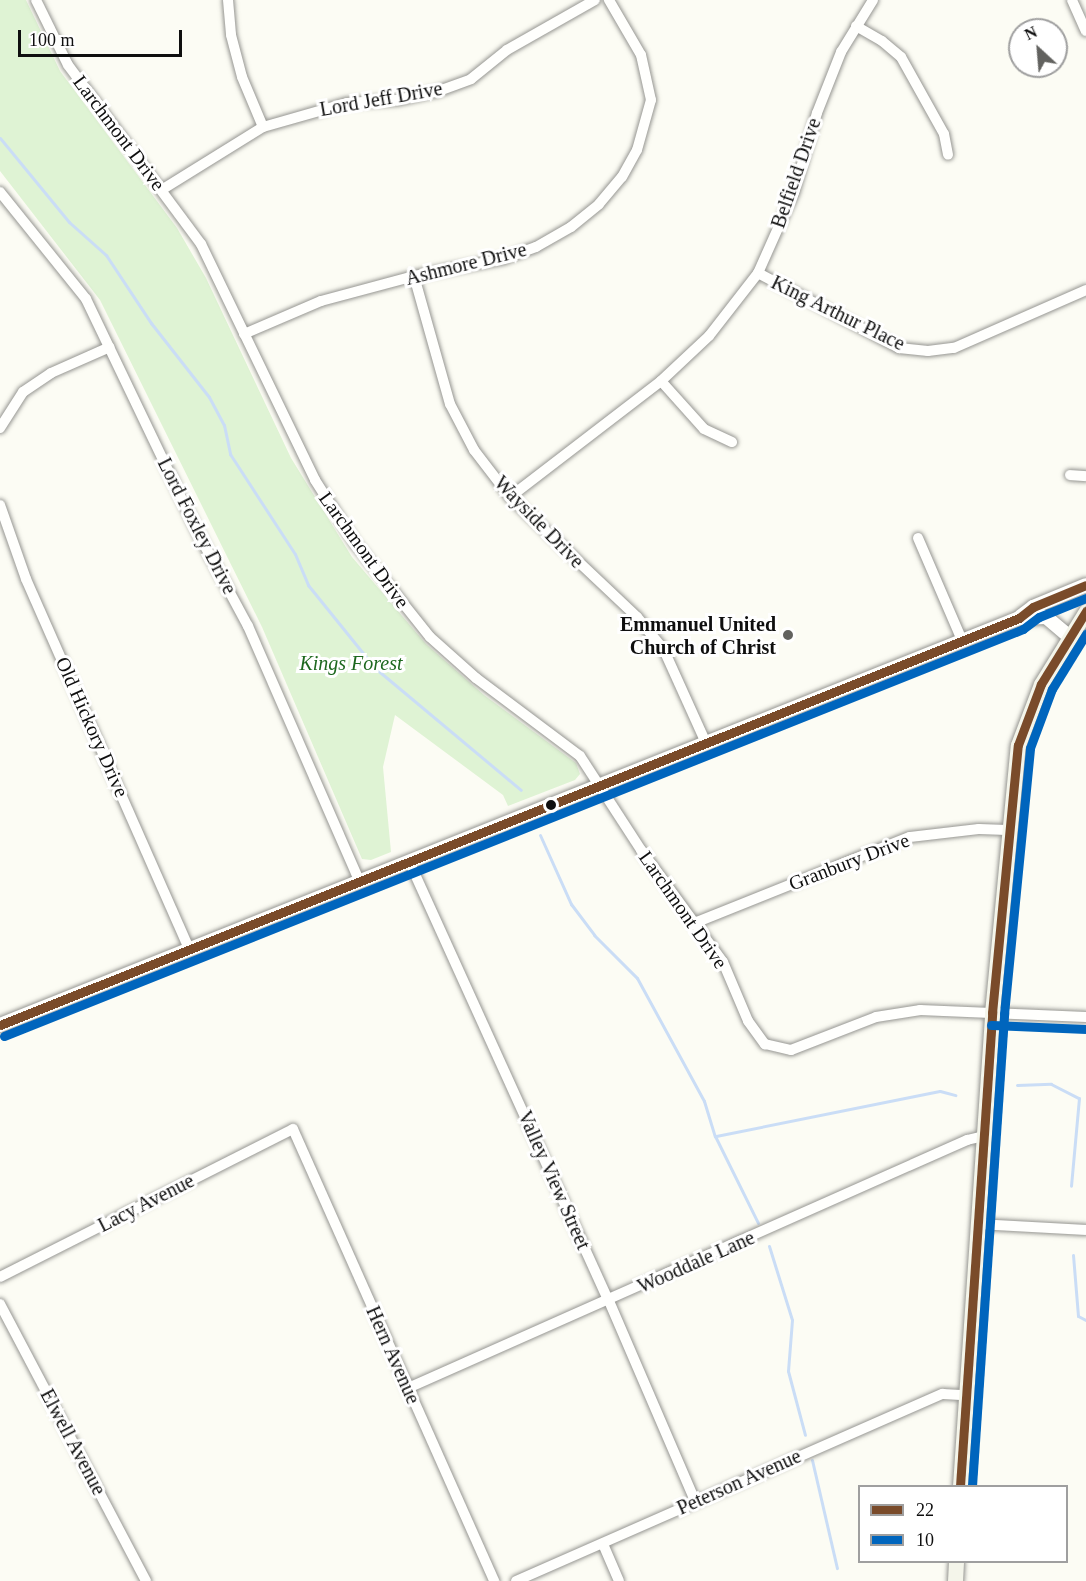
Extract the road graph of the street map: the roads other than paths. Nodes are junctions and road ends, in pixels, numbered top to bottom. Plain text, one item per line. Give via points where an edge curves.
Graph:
1 (36, 0) edge
2 (228, 0) edge
3 (595, 0) edge
4 (609, 0) edge
5 (873, 0) edge
6 (1072, 0) edge
7 (856, 26) junction
8 (1086, 31) edge
9 (263, 127) junction
10 (948, 155) dead end
11 (163, 189) junction
12 (2, 198) edge
13 (758, 273) junction
14 (414, 276) junction
15 (1086, 290) edge
16 (244, 334) junction
17 (110, 347) junction
18 (661, 381) junction
19 (0, 428) edge
20 (732, 442) dead end
21 (1070, 475) dead end
22 (1086, 476) edge
23 (510, 497) junction
24 (0, 505) edge
25 (918, 538) dead end
26 (1086, 585) edge
27 (1086, 611) edge
28 (1019, 618) junction
29 (1069, 636) junction
30 (962, 640) junction
31 (706, 743) junction
32 (601, 785) junction
33 (1007, 830) junction
34 (409, 861) junction
35 (359, 880) junction
36 (697, 922) junction
37 (188, 948) junction
38 (992, 1013) junction
39 (1086, 1017) edge
40 (0, 1025) edge
41 (293, 1129) joint
42 (984, 1136) junction
43 (978, 1224) junction
44 (1086, 1230) edge
45 (0, 1277) edge
46 (609, 1301) junction
47 (0, 1304) edge
48 (408, 1388) junction
49 (965, 1395) junction
50 (960, 1485) edge
51 (695, 1501) junction
52 (603, 1544) junction
53 (956, 1563) edge
54 (146, 1581) edge
55 (494, 1581) edge
56 (516, 1581) edge
57 (619, 1581) edge
58 (955, 1581) edge

1 - 11 street, Larchmont Drive via 68,65
2 - 9 street via 231,35 242,77
3 - 9 street, Lord Jeff Drive via 507,50 471,79 436,92 397,100 347,103
4 - 14 street, Ashmore Drive via 641,55 651,100 642,135 621,177 599,204 571,227 536,247 503,259
5 - 7 street, Belfield Drive
6 - 8 street
7 - 10 street via 882,40 901,57 944,134
7 - 13 street, Belfield Drive via 833,72 794,192
9 - 11 street, Lord Jeff Drive
11 - 16 street, Larchmont Drive via 201,244
12 - 17 street, Lord Foxley Drive via 86,299
13 - 15 street, King Arthur Place via 899,348 928,351 954,348
13 - 18 street, Belfield Drive via 709,336
14 - 16 street, Ashmore Drive via 321,302
14 - 23 street, Wayside Drive via 450,404 474,450
16 - 32 street, Larchmont Drive via 315,480 355,543 402,605 430,637 476,678 580,756
17 - 19 street via 51,374 23,392
17 - 35 street, Lord Foxley Drive via 200,537 248,626
18 - 20 street via 704,429
18 - 23 street, Belfield Drive
21 - 22 street
23 - 31 street, Wayside Drive via 637,617 664,650
24 - 37 street, Old Hickory Drive via 26,579
25 - 30 street
26 - 28 street via 1033,607
27 - 29 main road
28 - 29 street via 1046,617
28 - 30 street
29 - 33 main road via 1041,684 1018,745
30 - 31 street
31 - 32 street
32 - 34 street
32 - 36 street, Larchmont Drive via 642,850
33 - 36 street, Granbury Drive via 910,837
33 - 38 main road
34 - 35 street
34 - 46 street, Valley View Street
35 - 37 street
36 - 38 street, Larchmont Drive via 723,962 748,1021 765,1044 791,1050 876,1017 920,1010
37 - 40 street
38 - 39 street
38 - 42 main road
41 - 45 street, Lacy Avenue
41 - 48 street, Hern Avenue
42 - 43 main road
42 - 46 street, Wooddale Lane via 967,1140
43 - 44 street
43 - 49 main road
46 - 48 street, Wooddale Lane
46 - 51 street, Valley View Street
47 - 54 street, Elwell Avenue
48 - 55 street, Hern Avenue
49 - 50 main road
49 - 51 street, Peterson Avenue via 943,1394
51 - 52 street, Peterson Avenue
52 - 56 street, Peterson Avenue
52 - 57 street
53 - 58 main road

